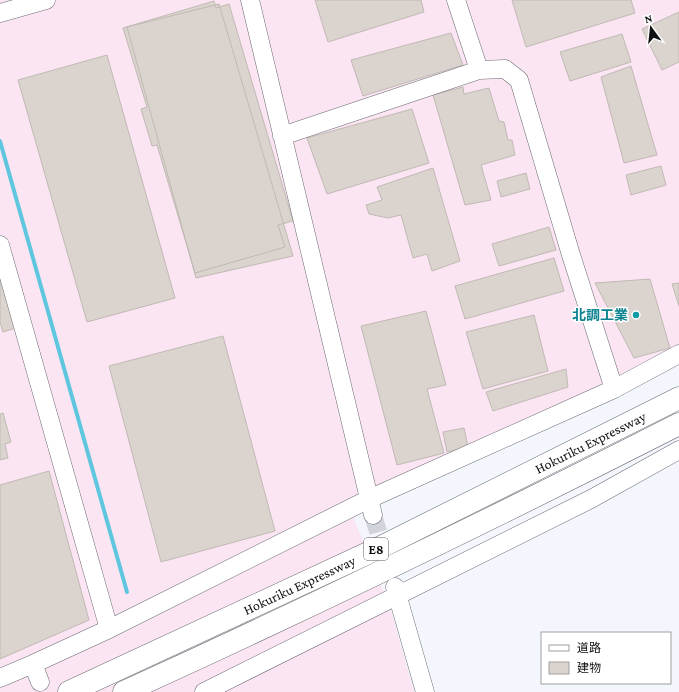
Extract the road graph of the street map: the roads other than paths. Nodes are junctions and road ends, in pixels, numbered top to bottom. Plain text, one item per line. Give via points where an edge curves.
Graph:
1 (46, 0) edge
2 (250, 0) edge
3 (456, 0) edge
4 (0, 13) edge
5 (479, 70) junction
6 (282, 136) junction
7 (0, 245) edge
8 (679, 354) edge
9 (614, 389) junction
10 (679, 398) edge
11 (679, 424) edge
12 (679, 450) edge
13 (371, 507) junction
14 (396, 591) junction
15 (109, 629) junction
16 (33, 664) junction
17 (0, 678) edge
18 (40, 682) dead end
19 (69, 692) edge
20 (124, 692) edge
21 (204, 692) edge
22 (425, 692) edge

1 - 4 street
2 - 6 street
3 - 5 street
5 - 6 street
5 - 9 street via 505,69 519,80 571,256
6 - 13 street
7 - 15 street
8 - 9 street
9 - 13 street
10 - 19 highway, Hokuriku Expressway / E8 via 379,548
11 - 20 highway, Hokuriku Expressway / E8 via 380,572
12 - 14 street via 591,499
13 - 15 street
14 - 21 street
14 - 22 street
15 - 16 street
16 - 17 street
16 - 18 street

